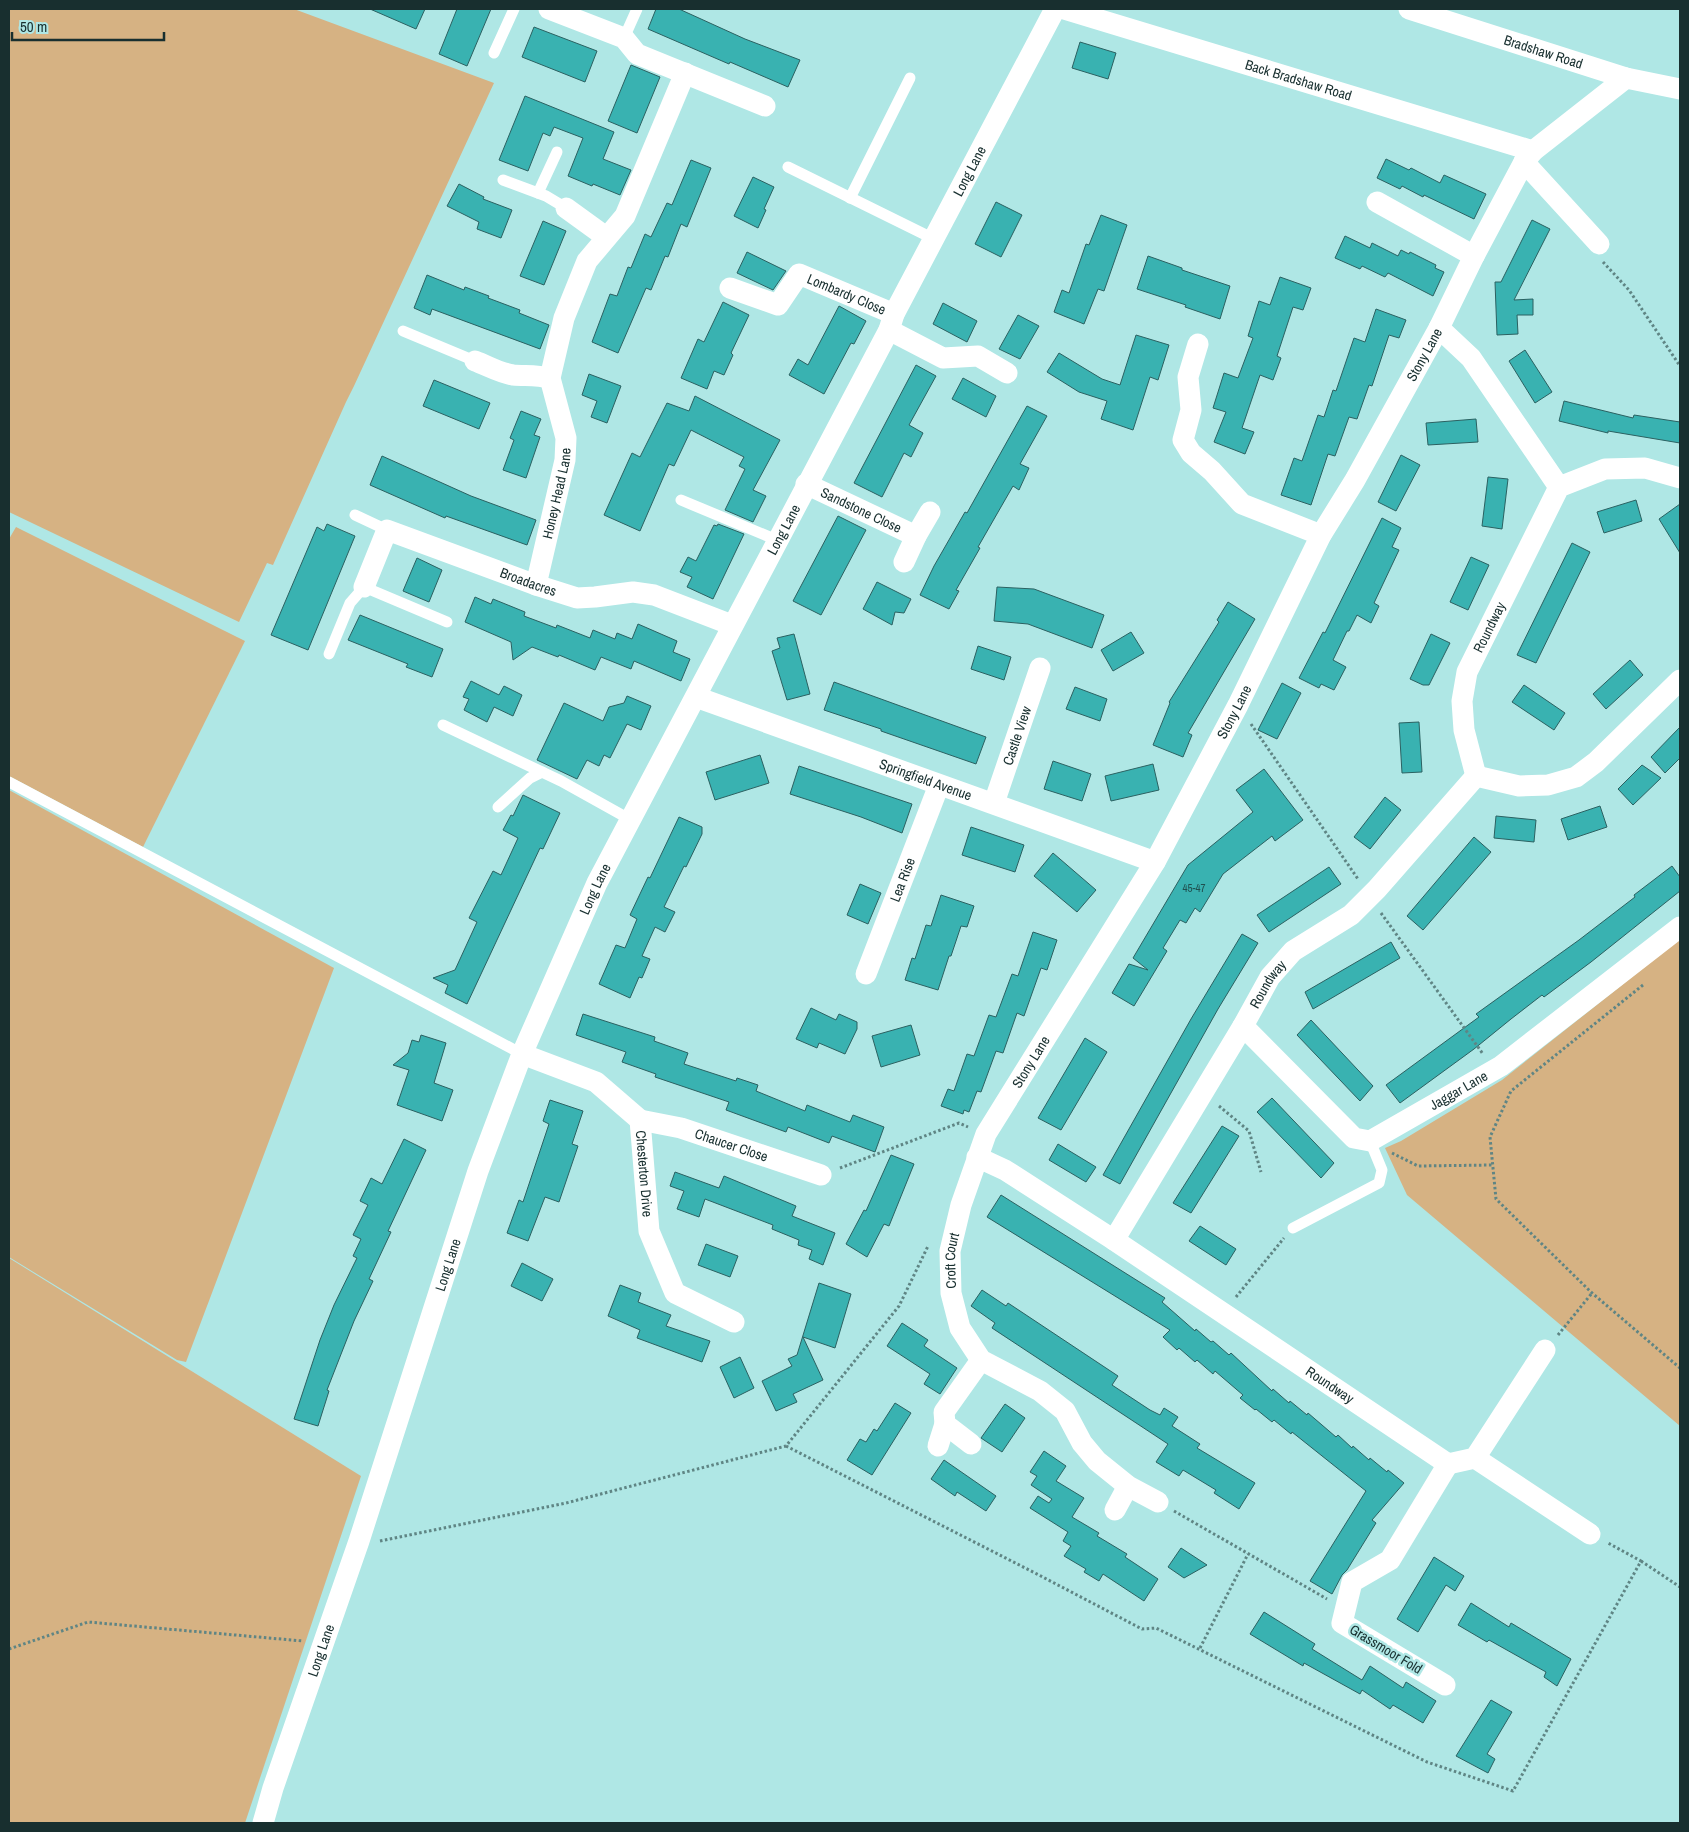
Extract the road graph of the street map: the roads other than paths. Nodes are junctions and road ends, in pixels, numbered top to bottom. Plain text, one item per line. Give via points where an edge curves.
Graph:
1 (514, 9) edge
2 (549, 9) edge
3 (637, 9) edge
4 (1056, 9) edge
5 (1064, 9) edge
6 (1413, 9) edge
7 (624, 38) junction
8 (494, 53) dead end
9 (685, 73) junction
10 (910, 78) dead end
11 (1626, 78) junction
12 (1680, 89) edge
13 (765, 106) dead end
14 (557, 152) dead end
15 (1529, 156) junction
16 (788, 168) dead end
17 (503, 180) dead end
18 (538, 194) junction
19 (850, 198) junction
20 (1377, 202) dead end
21 (566, 208) joint
22 (606, 237) junction
23 (934, 239) junction
24 (1598, 250) road end
25 (1474, 256) junction
26 (730, 288) dead end
27 (891, 322) junction
28 (1439, 328) junction
29 (403, 331) dead end
30 (1198, 344) dead end
31 (475, 361) joint
32 (1006, 373) dead end
33 (550, 378) junction
34 (1680, 478) edge
35 (806, 484) junction
36 (1559, 487) junction
37 (681, 500) dead end
38 (930, 512) dead end
39 (356, 515) dead end
40 (387, 530) junction
41 (1321, 535) junction
42 (916, 536) junction
43 (777, 540) junction
44 (904, 562) dead end
45 (536, 585) junction
46 (364, 586) junction
47 (447, 622) dead end
48 (732, 625) junction
49 (329, 654) dead end
50 (1040, 668) dead end
51 (1680, 680) edge
52 (696, 697) junction
53 (443, 724) dead end
54 (542, 772) junction
55 (1476, 776) junction
56 (9, 782) edge
57 (939, 785) junction
58 (994, 803) junction
59 (498, 807) dead end
60 (631, 820) junction
61 (1155, 862) junction
62 (1680, 926) edge
63 (866, 974) dead end
64 (1243, 1026) junction
65 (522, 1054) junction
66 (640, 1120) junction
67 (1370, 1141) junction
68 (977, 1158) junction
69 (821, 1175) road end
70 (1292, 1228) road end
71 (1114, 1240) junction
72 (734, 1322) dead end
73 (1545, 1350) road end
74 (981, 1360) junction
75 (945, 1424) junction
76 (971, 1444) dead end
77 (938, 1446) dead end
78 (1475, 1458) junction
79 (1448, 1464) junction
80 (1128, 1486) junction
81 (1158, 1502) road end
82 (1115, 1510) dead end
83 (1590, 1534) road end
84 (1445, 1685) dead end
85 (263, 1823) edge

1 - 8 lane
2 - 7 street
3 - 7 lane
4 - 23 street, Long Lane
5 - 15 street, Back Bradshaw Road
6 - 11 street, Bradshaw Road
7 - 9 street via 637,54
9 - 13 street
9 - 22 street, Honey Head Lane via 625,216
10 - 19 lane
11 - 12 street, Bradshaw Road
11 - 15 street, Stony Lane
14 - 18 lane
15 - 24 street
15 - 25 street, Stony Lane
16 - 19 lane
17 - 18 lane
18 - 21 lane
19 - 23 lane
20 - 25 street
21 - 22 street
22 - 33 street, Honey Head Lane via 587,261 564,318
23 - 27 street, Long Lane
25 - 28 street, Stony Lane
26 - 27 street, Lombardy Close via 778,305 799,274
27 - 32 street via 942,358 978,356
27 - 35 street, Long Lane
28 - 36 street via 1471,358
28 - 41 street, Stony Lane
29 - 31 lane
30 - 41 street via 1188,378 1191,410 1183,440 1191,453 1212,470 1242,504
31 - 33 street via 514,375
33 - 45 street, Honey Head Lane via 566,438 565,460
34 - 36 street via 1645,468 1605,469
35 - 42 street, Sandstone Close
35 - 43 street, Long Lane
36 - 55 street, Roundway via 1468,672 1462,701 1464,730
37 - 43 lane
38 - 42 street, Sandstone Close
39 - 40 lane
40 - 45 street, Broadacres
40 - 46 street
41 - 61 street, Stony Lane
42 - 44 street, Sandstone Close
43 - 48 street, Long Lane
45 - 48 street, Broadacres via 577,598 633,592 654,595
46 - 47 lane
46 - 49 lane via 350,603
48 - 52 street, Long Lane
50 - 58 street, Castle View
51 - 55 street via 1596,762 1576,777 1548,785 1519,786
52 - 57 street, Springfield Avenue
52 - 60 street, Long Lane
53 - 54 lane
54 - 59 lane via 530,778
54 - 60 lane
55 - 64 street, Roundway via 1351,915 1293,951 1270,977
56 - 65 lane
57 - 58 street, Springfield Avenue
57 - 63 street, Lea Rise
58 - 61 street, Springfield Avenue
60 - 65 street, Long Lane via 597,882
61 - 68 street, Stony Lane via 986,1134
62 - 67 street, Jaggar Lane via 1501,1066
64 - 67 street via 1354,1138
64 - 71 street, Roundway
65 - 66 street, Chesterton Drive via 596,1082
65 - 85 street, Long Lane via 478,1171 359,1541
66 - 69 street, Chaucer Close via 681,1128
66 - 72 street, Chesterton Drive via 649,1231 676,1293
67 - 70 lane via 1382,1170 1378,1183
68 - 71 street, Roundway via 1005,1170
68 - 74 street, Croft Court via 961,1204 950,1251 951,1293 960,1328
71 - 79 street, Roundway
73 - 78 street
74 - 75 street via 944,1412
74 - 80 street, Croft Court via 1040,1391 1065,1411 1082,1443
75 - 76 street
75 - 77 street
78 - 79 street
78 - 83 street
79 - 84 street, Grassmoor Fold via 1390,1560 1352,1582 1342,1623
80 - 81 street, Croft Court
80 - 82 street

